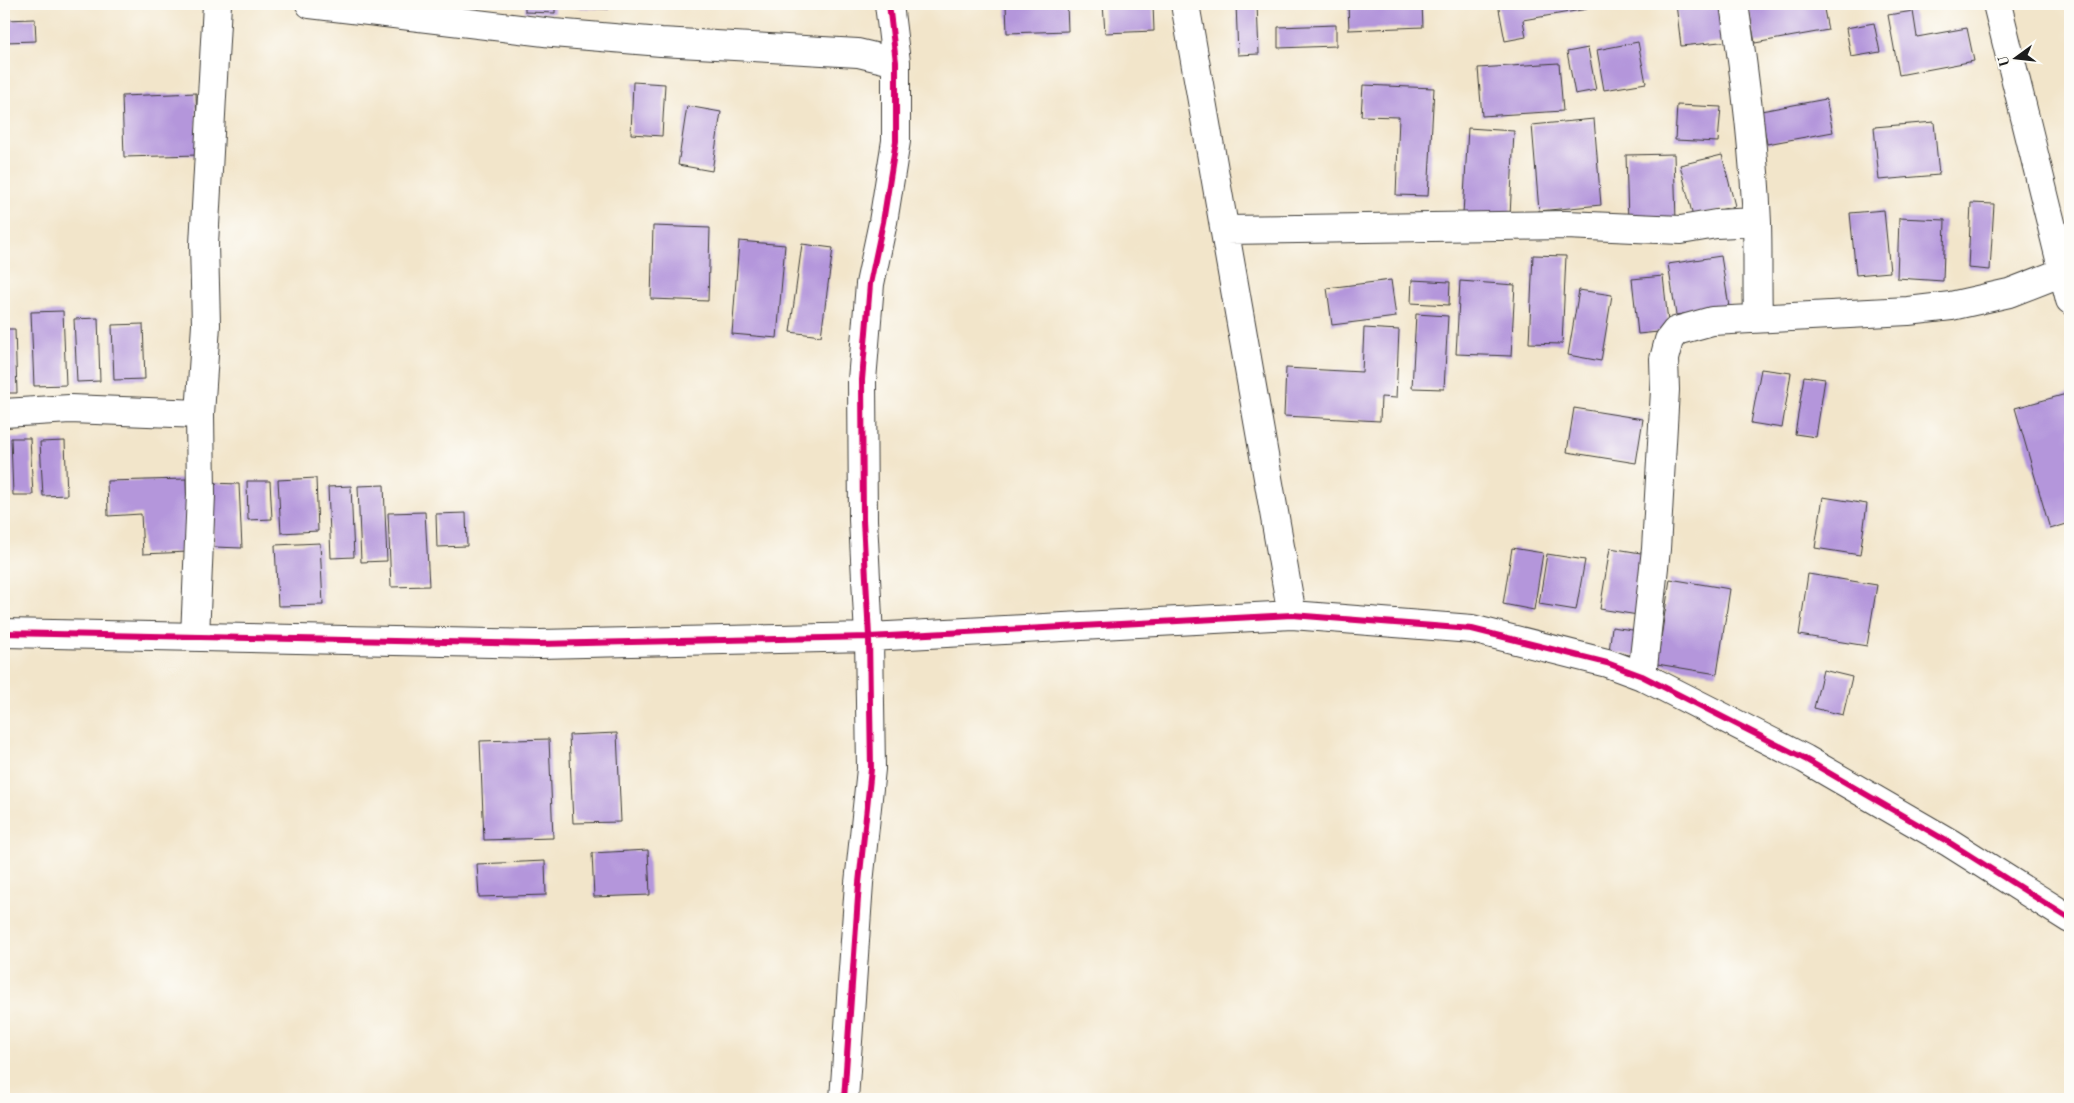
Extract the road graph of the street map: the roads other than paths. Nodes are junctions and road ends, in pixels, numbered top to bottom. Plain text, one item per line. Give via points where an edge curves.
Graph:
1 (217, 4) edge
2 (310, 4) edge
3 (889, 4) edge
4 (1185, 4) edge
5 (1734, 4) edge
6 (1997, 4) edge
7 (896, 62) junction
8 (1756, 222) junction
9 (1225, 230) junction
10 (2063, 272) junction
11 (2070, 300) edge
12 (1758, 318) junction
13 (4, 413) edge
14 (200, 414) junction
15 (1292, 615) junction
16 (4, 633) edge
17 (195, 637) junction
18 (869, 637) junction
19 (1642, 676) junction
20 (2070, 918) edge
21 (844, 1099) edge

1 - 14 street via 204,244 206,325
2 - 7 street via 583,35 858,53
3 - 7 street
4 - 9 street
5 - 8 street via 1744,73
6 - 10 street
7 - 18 street via 896,141 870,284 862,380 863,520
8 - 9 street via 1681,230 1566,225
8 - 12 street
9 - 15 street
10 - 11 street
10 - 12 street via 2009,292 1951,306
12 - 19 street via 1689,326 1676,331 1666,349 1656,549
13 - 14 street via 70,409
14 - 17 street
15 - 18 street
15 - 19 street via 1472,629 1607,663
16 - 17 street
17 - 18 street via 538,644
18 - 21 street via 871,769 859,883
19 - 20 street via 1805,758

